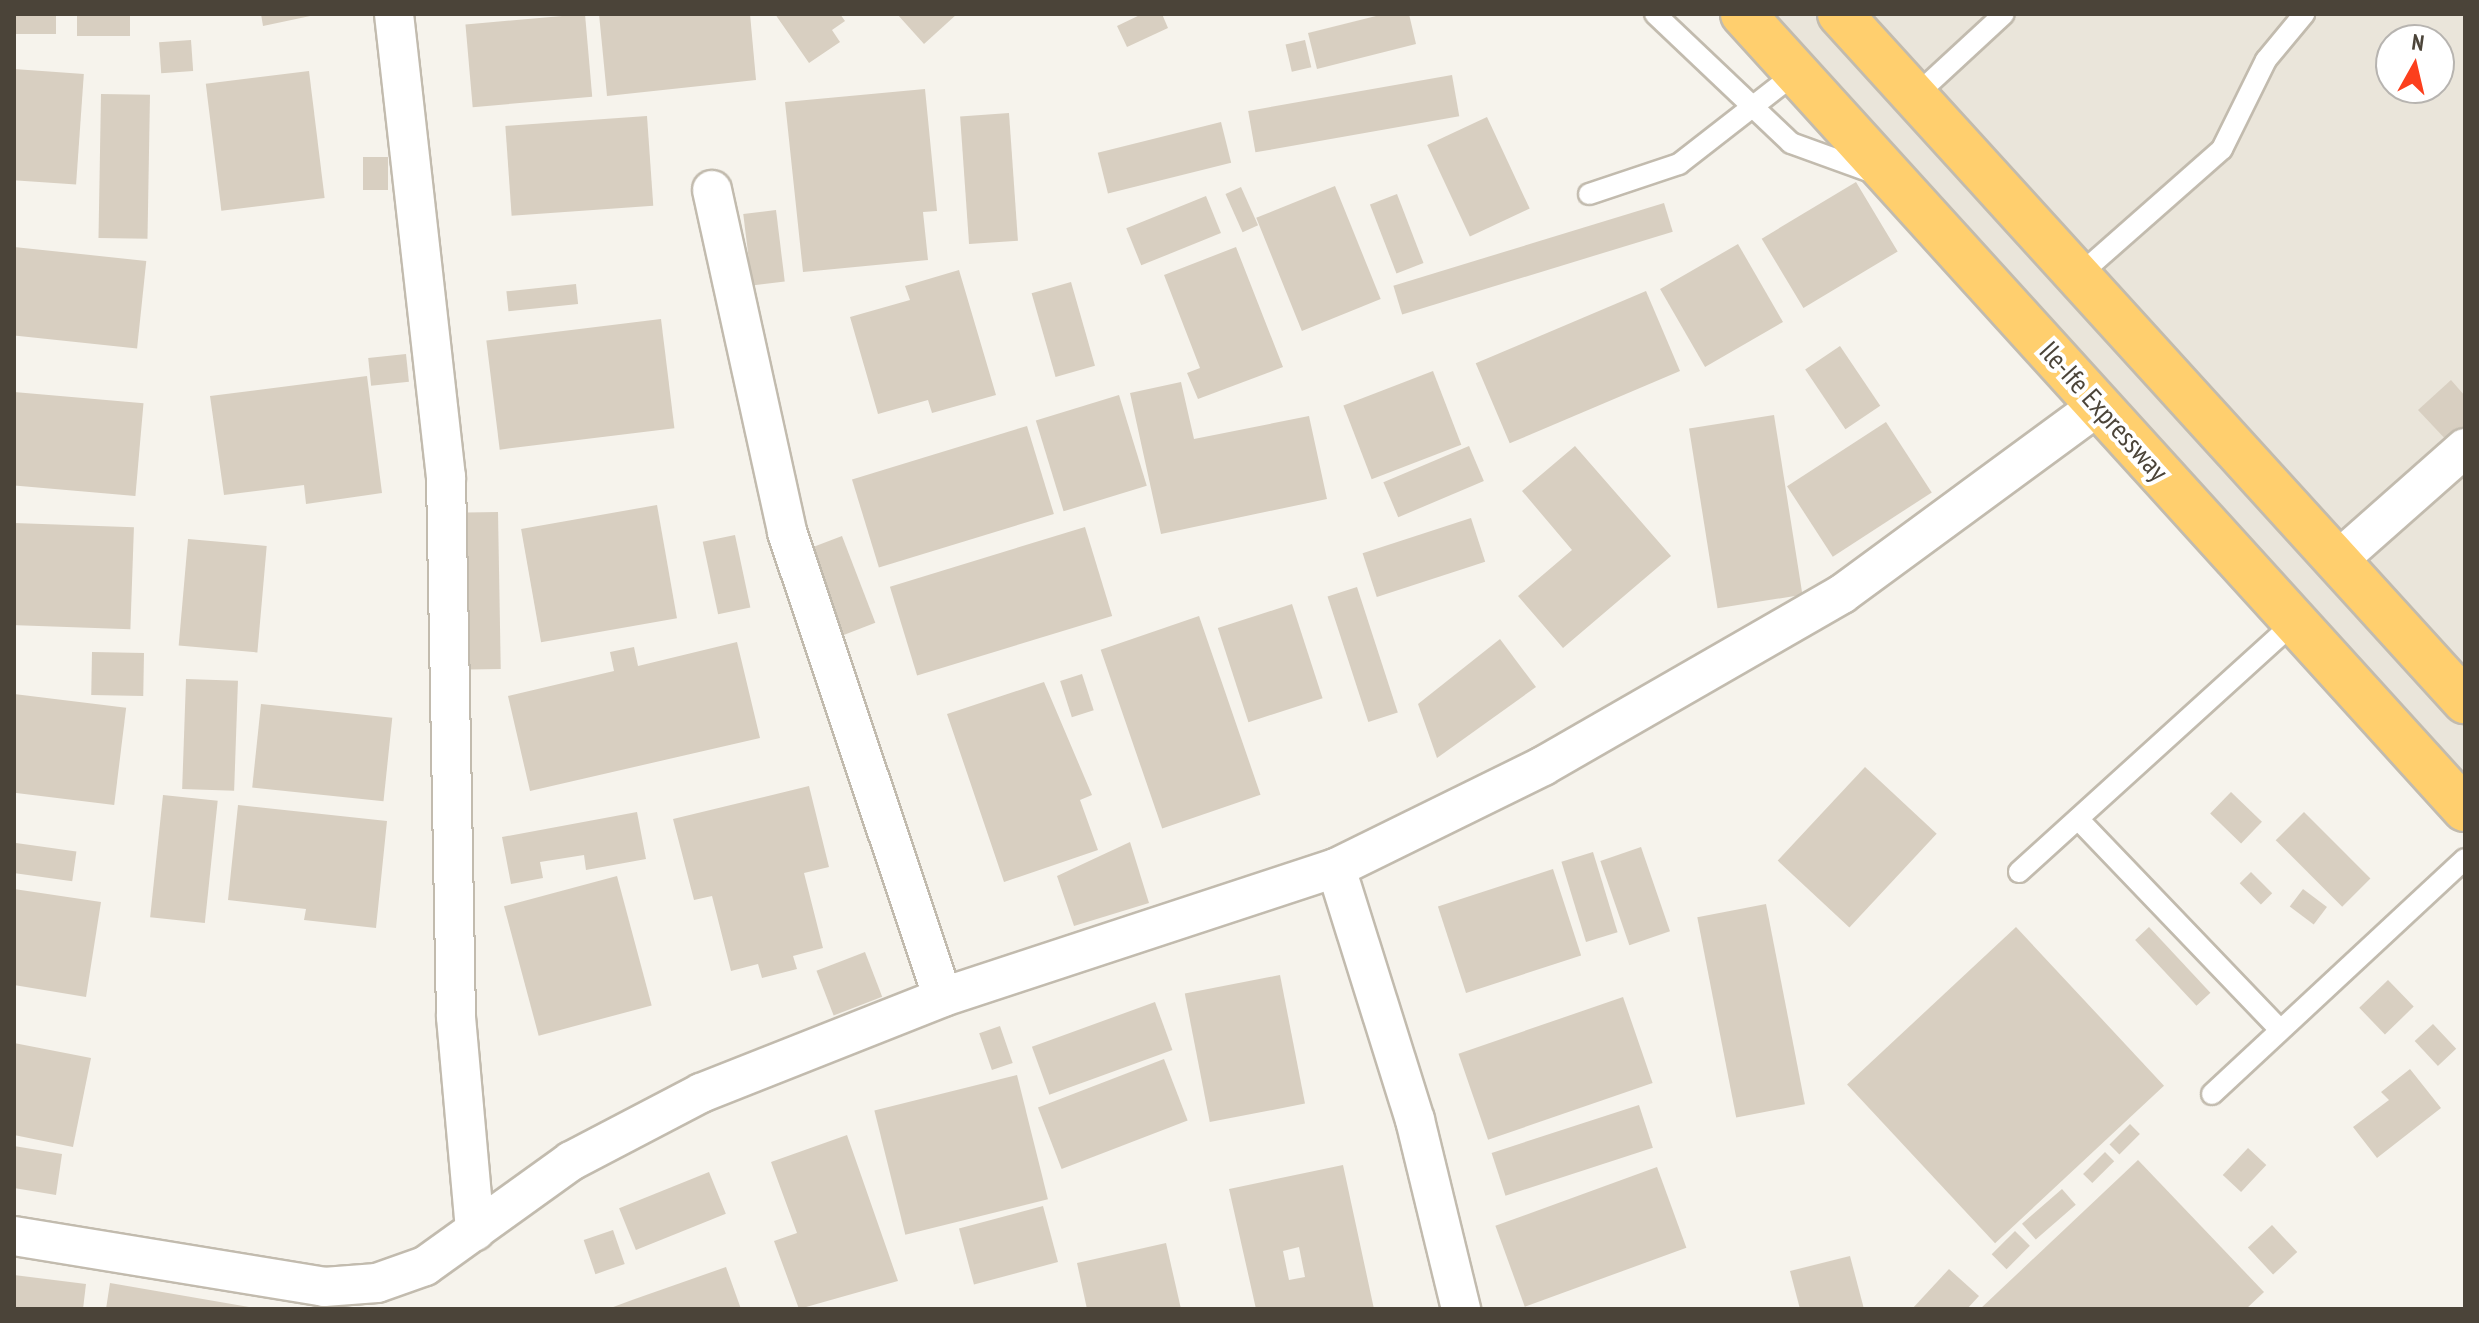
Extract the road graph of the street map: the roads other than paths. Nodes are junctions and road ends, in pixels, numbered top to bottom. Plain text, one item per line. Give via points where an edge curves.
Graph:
1 (394, 14) edge
2 (1655, 14) edge
3 (1743, 14) edge
4 (1840, 14) edge
5 (2004, 14) edge
6 (2304, 14) edge
7 (1796, 73) junction
8 (1914, 97) junction
9 (1748, 110) junction
10 (1894, 180) junction
11 (712, 190) dead end
12 (1589, 194) dead end
13 (2077, 277) junction
14 (2099, 405) junction
15 (2465, 448) edge
16 (2336, 562) junction
17 (2295, 622) junction
18 (2465, 701) edge
19 (2465, 809) edge
20 (2078, 819) junction
21 (2465, 859) edge
22 (1336, 868) junction
23 (2019, 872) dead end
24 (943, 997) junction
25 (2280, 1030) junction
26 (2212, 1094) dead end
27 (475, 1231) junction
28 (14, 1236) edge
29 (1461, 1309) edge

1 - 27 street via 446,477 456,1017
2 - 9 lane
3 - 7 highway, Ile-Ife Expressway
4 - 8 highway
5 - 8 lane
6 - 13 lane via 2266,60 2222,149
7 - 9 lane
7 - 10 highway, Ile-Ife Expressway
8 - 13 highway
9 - 10 lane via 1791,143
9 - 12 lane via 1679,164
10 - 14 highway, Ile-Ife Expressway
11 - 24 street via 787,532
13 - 16 highway
14 - 17 highway, Ile-Ife Expressway
14 - 22 street via 1756,647 1543,766
15 - 16 street
16 - 18 highway
17 - 19 highway, Ile-Ife Expressway
17 - 20 lane
20 - 23 lane
20 - 25 lane
21 - 25 lane
22 - 24 street
22 - 29 street via 1415,1120
24 - 27 street via 617,1135
25 - 26 lane
27 - 28 street via 425,1266 377,1283 324,1287

